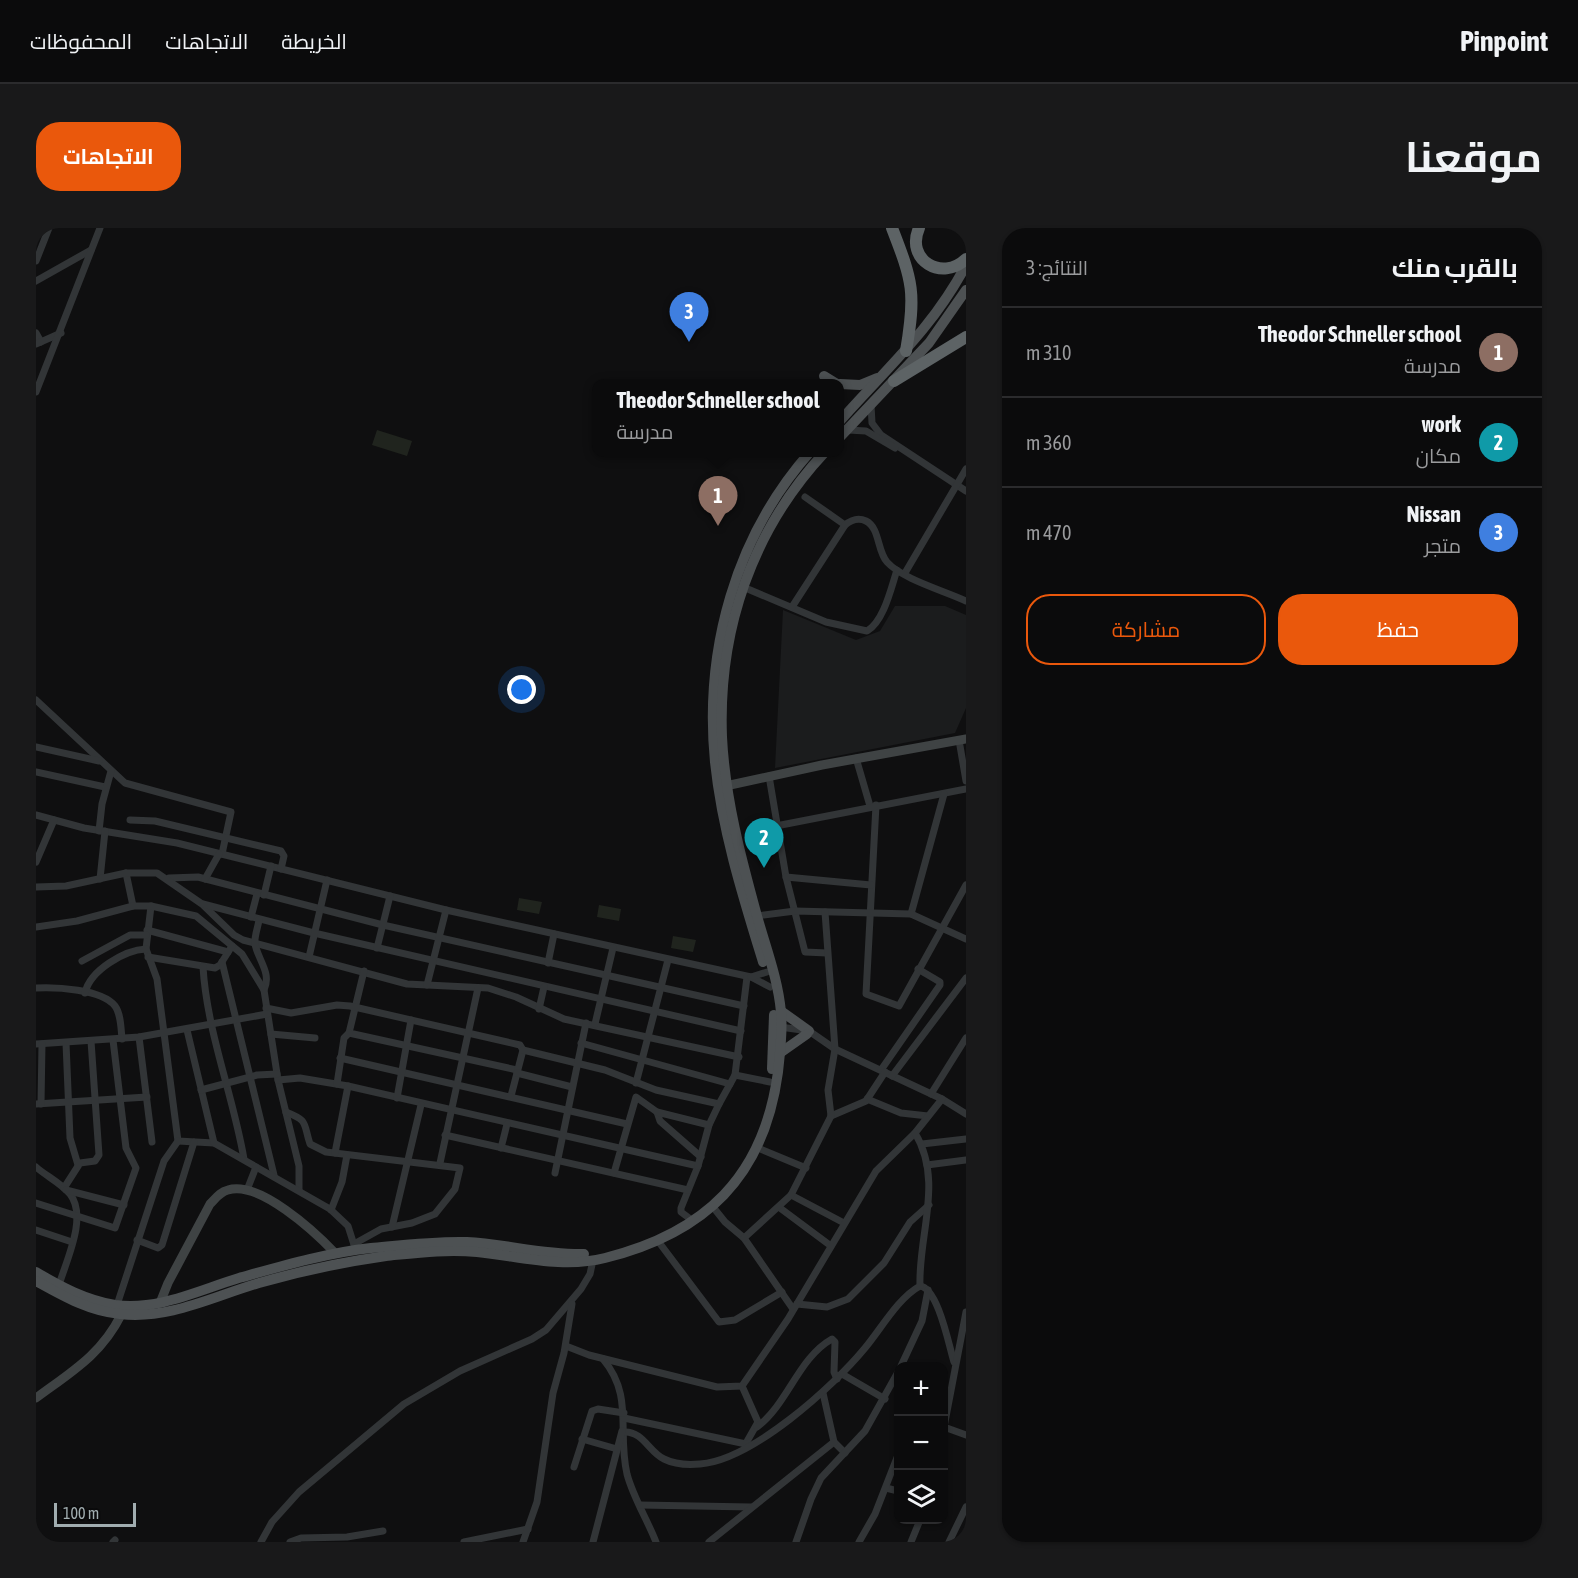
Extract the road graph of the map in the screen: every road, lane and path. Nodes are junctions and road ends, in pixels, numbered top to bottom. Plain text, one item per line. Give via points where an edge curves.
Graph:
1 (49, 228) edge
2 (100, 228) edge
3 (892, 228) edge
4 (919, 228) edge
5 (91, 250) junction
6 (966, 259) edge
7 (36, 261) edge
8 (966, 265) edge
9 (36, 281) edge
10 (966, 290) edge
11 (36, 333) edge
12 (61, 333) junction
13 (965, 339) edge
14 (38, 343) edge
15 (906, 351) junction
16 (824, 376) dead end
17 (889, 377) junction
18 (829, 379) edge
19 (844, 384) edge
20 (36, 392) edge
21 (871, 404) junction
22 (855, 412) junction
23 (844, 419) edge
24 (844, 431) edge
25 (844, 434) edge
26 (898, 448) junction
27 (807, 457) edge
28 (822, 457) edge
29 (966, 469) edge
30 (956, 484) junction
31 (966, 490) edge
32 (805, 497) dead end
33 (845, 525) junction
34 (897, 570) junction
35 (905, 573) junction
36 (743, 587) junction
37 (966, 601) edge
38 (792, 607) junction
39 (718, 695) junction
40 (36, 700) edge
41 (962, 739) edge
42 (36, 747) edge
43 (856, 758) junction
44 (102, 762) junction
45 (111, 771) junction
46 (36, 772) edge
47 (769, 776) junction
48 (966, 781) edge
49 (105, 787) junction
50 (723, 787) junction
51 (966, 789) edge
52 (944, 794) junction
53 (873, 806) junction
54 (36, 815) edge
55 (54, 820) junction
56 (130, 820) dead end
57 (776, 826) junction
58 (102, 831) junction
59 (226, 839) junction
60 (221, 854) junction
61 (36, 862) edge
62 (271, 867) junction
63 (281, 868) junction
64 (126, 873) junction
65 (169, 878) junction
66 (786, 878) junction
67 (100, 879) junction
68 (206, 879) junction
69 (327, 880) junction
70 (871, 885) junction
71 (966, 885) edge
72 (36, 887) edge
73 (260, 895) junction
74 (390, 896) junction
75 (202, 904) junction
76 (133, 906) junction
77 (151, 906) junction
78 (320, 909) junction
79 (446, 910) junction
80 (795, 911) junction
81 (825, 912) junction
82 (869, 912) junction
83 (911, 914) junction
84 (757, 915) junction
85 (251, 917) junction
86 (259, 920) junction
87 (383, 925) junction
88 (36, 927) edge
89 (944, 927) junction
90 (146, 932) junction
91 (314, 933) junction
92 (554, 934) junction
93 (440, 938) junction
94 (966, 939) edge
95 (255, 943) junction
96 (377, 948) junction
97 (612, 948) junction
98 (230, 949) junction
99 (147, 953) junction
100 (827, 953) junction
101 (309, 957) junction
102 (668, 960) junction
103 (82, 961) dead end
104 (433, 961) junction
105 (222, 962) junction
106 (548, 963) junction
107 (202, 967) junction
108 (918, 969) junction
109 (364, 972) junction
110 (766, 972) junction
111 (490, 974) junction
112 (605, 975) junction
113 (749, 977) junction
114 (966, 978) edge
115 (427, 985) junction
116 (544, 987) junction
117 (770, 987) junction
118 (36, 988) edge
119 (477, 988) junction
120 (488, 988) junction
121 (661, 988) junction
122 (264, 990) junction
123 (85, 993) junction
124 (600, 1000) junction
125 (744, 1006) junction
126 (356, 1007) junction
127 (539, 1009) junction
128 (267, 1011) junction
129 (781, 1011) junction
130 (655, 1012) junction
131 (237, 1020) junction
132 (411, 1020) junction
133 (586, 1023) junction
134 (595, 1024) junction
135 (212, 1025) junction
136 (187, 1030) junction
137 (778, 1030) junction
138 (741, 1031) junction
139 (468, 1032) junction
140 (809, 1033) junction
141 (164, 1034) junction
142 (271, 1034) junction
143 (349, 1034) junction
144 (649, 1036) junction
145 (139, 1037) junction
146 (315, 1038) dead end
147 (966, 1038) edge
148 (122, 1039) junction
149 (113, 1040) junction
150 (91, 1041) junction
151 (66, 1043) junction
152 (581, 1043) junction
153 (39, 1044) edge
154 (405, 1046) junction
155 (835, 1049) junction
156 (523, 1050) junction
157 (780, 1053) junction
158 (739, 1057) junction
159 (340, 1058) junction
160 (461, 1058) junction
161 (642, 1061) junction
162 (577, 1062) junction
163 (401, 1071) junction
164 (517, 1071) junction
165 (886, 1072) junction
166 (735, 1075) junction
167 (251, 1077) junction
168 (277, 1077) junction
169 (770, 1082) junction
170 (228, 1083) junction
171 (636, 1083) junction
172 (337, 1084) junction
173 (456, 1084) junction
174 (730, 1084) junction
175 (348, 1086) junction
176 (572, 1087) junction
177 (201, 1090) junction
178 (931, 1094) junction
179 (511, 1096) junction
180 (147, 1097) junction
181 (397, 1098) junction
182 (867, 1099) junction
183 (942, 1099) junction
184 (122, 1100) junction
185 (94, 1101) junction
186 (67, 1102) junction
187 (966, 1103) edge
188 (39, 1104) edge
189 (719, 1104) junction
190 (421, 1105) junction
191 (450, 1111) junction
192 (568, 1111) junction
193 (286, 1112) junction
194 (657, 1112) junction
195 (963, 1112) edge
196 (831, 1116) junction
197 (928, 1116) junction
198 (507, 1124) junction
199 (627, 1124) junction
200 (709, 1125) junction
201 (915, 1133) junction
202 (445, 1135) junction
203 (563, 1135) junction
204 (966, 1139) edge
205 (178, 1141) junction
206 (152, 1142) dead end
207 (194, 1142) junction
208 (214, 1143) junction
209 (921, 1144) junction
210 (501, 1148) junction
211 (758, 1148) junction
212 (621, 1149) junction
213 (335, 1154) junction
214 (347, 1155) junction
215 (701, 1157) junction
216 (244, 1159) junction
217 (409, 1160) junction
218 (558, 1160) junction
219 (966, 1160) edge
220 (440, 1163) junction
221 (78, 1165) junction
222 (927, 1165) junction
223 (698, 1166) junction
224 (36, 1167) edge
225 (256, 1167) junction
226 (806, 1168) junction
227 (555, 1173) dead end
228 (614, 1173) junction
229 (274, 1175) junction
230 (65, 1189) junction
231 (247, 1190) junction
232 (299, 1190) junction
233 (688, 1190) junction
234 (791, 1195) junction
235 (36, 1203) edge
236 (124, 1205) junction
237 (929, 1206) junction
238 (713, 1207) junction
239 (780, 1208) junction
240 (331, 1210) junction
241 (77, 1217) junction
242 (689, 1218) junction
243 (844, 1222) junction
244 (392, 1227) junction
245 (36, 1230) edge
246 (744, 1238) junction
247 (138, 1240) junction
248 (658, 1240) junction
249 (72, 1242) junction
250 (831, 1246) junction
251 (355, 1247) junction
252 (335, 1253) junction
253 (528, 1256) junction
254 (593, 1260) junction
255 (36, 1272) edge
256 (254, 1279) junction
257 (36, 1281) edge
258 (168, 1283) junction
259 (58, 1285) junction
260 (920, 1286) junction
261 (928, 1290) junction
262 (782, 1292) junction
263 (174, 1299) junction
264 (573, 1301) junction
265 (160, 1303) junction
266 (795, 1306) junction
267 (119, 1310) junction
268 (966, 1312) edge
269 (566, 1346) junction
270 (603, 1359) junction
271 (903, 1362) edge
272 (955, 1364) junction
273 (840, 1377) junction
274 (742, 1386) junction
275 (894, 1388) edge
276 (823, 1393) junction
277 (948, 1397) edge
278 (36, 1398) edge
279 (885, 1399) junction
280 (624, 1422) junction
281 (757, 1427) junction
282 (948, 1428) edge
283 (966, 1435) edge
284 (582, 1439) junction
285 (834, 1442) junction
286 (745, 1446) junction
287 (617, 1449) junction
288 (845, 1453) junction
289 (894, 1466) edge
290 (574, 1467) dead end
291 (886, 1488) junction
292 (894, 1490) edge
293 (640, 1505) junction
294 (752, 1507) junction
295 (966, 1507) edge
296 (918, 1524) edge
297 (528, 1529) junction
298 (383, 1531) dead end
299 (327, 1540) edge
300 (261, 1542) edge
301 (290, 1542) edge
302 (464, 1542) edge
303 (523, 1542) edge
304 (593, 1542) edge
305 (656, 1542) edge
306 (709, 1542) edge
307 (796, 1542) edge
308 (859, 1542) edge
309 (911, 1542) edge
310 (949, 1542) edge

1 - 7 street
2 - 5 street
3 - 15 highway via 912,285 913,311
4 - 6 highway via 915,244 921,260 928,265 953,269
5 - 9 street
5 - 12 street
8 - 15 main road via 936,317
10 - 17 main road via 934,337
11 - 14 street
12 - 14 street
12 - 20 street
13 - 17 highway
15 - 17 main road
16 - 18 main road
17 - 19 main road via 860,385
17 - 21 main road
17 - 22 main road
21 - 22 main road
21 - 26 street via 873,426
22 - 23 main road
22 - 24 main road
25 - 26 street via 863,430
26 - 30 street
27 - 39 main road via 770,503 739,566 726,612
28 - 36 main road via 781,506 759,545
29 - 30 street
30 - 31 street
30 - 35 street
32 - 33 street
33 - 34 street via 855,519 869,523 882,555
33 - 38 street
34 - 35 street
34 - 38 street via 880,613 867,631 837,626
35 - 37 street
36 - 38 street
36 - 39 main road
39 - 50 main road via 713,740
40 - 44 street
41 - 43 street
41 - 48 street
42 - 44 street
43 - 47 street
43 - 53 street
44 - 45 street
45 - 49 street
45 - 59 street via 126,784 231,812
46 - 49 street
47 - 50 street
47 - 57 street
49 - 58 street
50 - 84 main road
50 - 110 main road via 743,896
51 - 52 street
52 - 53 street
52 - 83 street
53 - 57 street
53 - 70 street
54 - 55 street
55 - 58 street
55 - 61 street
56 - 59 street via 155,821
57 - 66 street
58 - 60 street
58 - 67 street
59 - 60 street
59 - 63 street via 281,851
60 - 62 street
60 - 68 street
62 - 63 street
62 - 73 street
63 - 69 street
64 - 65 street via 152,872
64 - 67 street
64 - 76 street
65 - 68 street
65 - 75 street
66 - 70 street
66 - 80 street
67 - 72 street
68 - 73 street
69 - 74 street
69 - 78 street
70 - 82 street
71 - 89 street
73 - 78 street
73 - 85 street
74 - 79 street
74 - 87 street
75 - 85 street
75 - 95 street via 234,935
76 - 77 street
76 - 88 street
77 - 90 street
77 - 98 street via 196,916
78 - 87 street
78 - 91 street
79 - 92 street
79 - 93 street
80 - 81 street
80 - 84 street
80 - 100 street via 806,953
81 - 82 street
81 - 100 street
82 - 83 street
82 - 108 street via 866,994 897,1007
83 - 89 street
84 - 129 main road
85 - 86 street
86 - 91 street
86 - 95 street
87 - 93 street
87 - 96 street
89 - 94 street
89 - 108 street
90 - 98 street
90 - 99 street
90 - 103 street via 130,935
91 - 96 street
91 - 101 street
92 - 97 street
92 - 106 street
93 - 104 street
93 - 106 street
95 - 101 street
95 - 122 street via 266,971
96 - 104 street
97 - 102 street
97 - 112 street
98 - 105 street
98 - 122 street via 247,960
99 - 107 street
99 - 123 street via 132,950 116,960 90,979
99 - 141 street via 157,979
100 - 155 street
101 - 109 street
102 - 113 street
102 - 121 street
104 - 111 street
104 - 115 street
105 - 107 street via 215,969
105 - 131 street
106 - 112 street
107 - 135 street
108 - 165 street via 940,982
109 - 115 street
109 - 126 street
110 - 113 street
110 - 117 main road
111 - 116 street
111 - 120 street
112 - 121 street
112 - 124 street
113 - 117 street
113 - 125 street
114 - 165 street
115 - 119 street
116 - 124 street
116 - 127 street
117 - 137 main road
118 - 123 street via 61,987
119 - 120 street
119 - 139 street
120 - 127 street
121 - 125 street
121 - 130 street
122 - 128 street
123 - 148 street via 103,997 115,1006
124 - 130 street
124 - 134 street
125 - 138 street
126 - 128 street
126 - 132 street
126 - 143 street
127 - 133 street
128 - 131 street
128 - 142 street
129 - 137 main road
129 - 140 main road
130 - 138 street
130 - 144 street
131 - 135 street
131 - 167 street
132 - 139 street
132 - 154 street
133 - 134 street
133 - 152 street
134 - 144 street
135 - 136 street
135 - 170 street
136 - 141 street
136 - 177 street
137 - 140 street
137 - 157 main road
137 - 169 main road
138 - 158 street
139 - 156 street via 520,1045
139 - 160 street
140 - 155 street
140 - 157 main road
141 - 145 street
141 - 205 street
142 - 146 street
142 - 168 street
143 - 154 street
143 - 159 street via 345,1036
144 - 158 street
144 - 161 street
145 - 148 street
145 - 180 street
147 - 178 street
148 - 149 street
149 - 150 street
149 - 184 street
150 - 151 street
150 - 185 street
151 - 153 street
151 - 186 street
152 - 161 street
152 - 162 street
153 - 188 street
154 - 160 street
154 - 163 street
155 - 165 street
155 - 196 street via 828,1090
156 - 162 street
156 - 164 street
157 - 211 main road via 768,1120
158 - 166 street
159 - 163 street
159 - 172 street
160 - 164 street
160 - 173 street
161 - 171 street
161 - 174 street
162 - 171 street
162 - 176 street
163 - 173 street
163 - 181 street
164 - 176 street
164 - 179 street
165 - 178 street
165 - 182 street
166 - 169 street
166 - 174 street
167 - 168 street
167 - 170 street
167 - 229 street
168 - 172 street
168 - 193 street
169 - 242 main road via 747,1155 711,1201
170 - 177 street
170 - 216 street
171 - 189 street
172 - 175 street
173 - 179 street
173 - 191 street
174 - 189 street
175 - 181 street
175 - 213 street
176 - 192 street
177 - 208 street
178 - 183 street
179 - 192 street
180 - 184 street
180 - 206 street
181 - 190 street
182 - 196 street
182 - 197 street via 901,1113
183 - 195 street
183 - 197 street
184 - 185 street
184 - 236 street via 126,1148 136,1168
185 - 186 street
185 - 221 street via 99,1155 95,1161
186 - 188 street
186 - 221 street via 73,1154
187 - 195 street
189 - 200 street
190 - 191 street
190 - 217 street
191 - 198 street
191 - 202 street
192 - 199 street
192 - 203 street
193 - 213 street via 306,1124 310,1144
193 - 232 street via 299,1170
194 - 199 street via 636,1097
194 - 200 street
194 - 215 street via 660,1121
196 - 226 street
197 - 201 street
198 - 203 street
198 - 210 street
199 - 212 street
200 - 215 street
201 - 209 street
201 - 243 street via 876,1171
202 - 210 street
202 - 220 street
203 - 212 street
203 - 218 street
204 - 209 street
205 - 207 street
205 - 247 street via 164,1161
207 - 208 street
207 - 247 street via 162,1245 158,1248
208 - 216 street
209 - 222 street
210 - 218 street
211 - 226 street
211 - 238 main road via 745,1170
212 - 223 street
212 - 228 street
213 - 214 street
214 - 217 street
214 - 240 street
215 - 223 street
216 - 225 street
217 - 220 street
217 - 244 street
218 - 227 street
218 - 228 street
219 - 222 street
220 - 244 street via 461,1169 449,1200 435,1214
221 - 230 street
222 - 237 street
223 - 233 street
224 - 230 street
225 - 229 street
225 - 231 street
226 - 234 street
228 - 233 street
229 - 232 street
230 - 236 street
230 - 241 street via 75,1203
231 - 252 street via 294,1215
231 - 258 street via 228,1190 210,1204
232 - 240 street
233 - 242 street via 681,1210
234 - 239 street
234 - 243 street
235 - 241 street
236 - 241 street via 114,1229
237 - 260 street
237 - 266 street via 910,1222 884,1263 848,1299 826,1307
238 - 246 street
238 - 248 main road
239 - 246 street
239 - 250 street
240 - 251 street via 348,1226
241 - 249 street
242 - 253 main road via 645,1240 604,1252
243 - 250 street
244 - 251 street via 377,1230
245 - 249 street
246 - 262 street
247 - 267 street
248 - 254 main road
248 - 262 street via 719,1322 735,1320
249 - 259 street
250 - 266 street
251 - 252 main road
251 - 253 main road via 453,1242
252 - 256 main road
253 - 254 main road
253 - 256 main road via 430,1251 341,1262
254 - 264 street via 589,1278
255 - 259 main road
256 - 263 main road
256 - 267 main road via 164,1313
257 - 267 main road via 78,1304
258 - 263 street
258 - 265 street
259 - 267 main road
260 - 261 street
260 - 273 street
261 - 271 street via 922,1321
261 - 272 street
262 - 266 street
263 - 265 main road
264 - 269 street
264 - 300 street via 538,1336 460,1371 384,1419 299,1492 275,1517
265 - 267 main road
266 - 274 street
267 - 278 street via 110,1335 100,1347
268 - 272 street
269 - 270 street
269 - 297 street via 553,1394 537,1502
270 - 274 street via 717,1387
270 - 280 street via 617,1379
272 - 277 street
273 - 276 street
273 - 279 street
273 - 281 street via 834,1372 832,1338
274 - 281 street via 757,1418
275 - 279 street
276 - 285 street
276 - 286 street
279 - 288 street
280 - 284 street via 598,1409 592,1411
280 - 286 street
280 - 286 street via 665,1460 712,1462
280 - 287 street
280 - 293 street via 626,1467
281 - 286 street
282 - 283 street
284 - 287 street
284 - 290 street
285 - 288 street
285 - 294 street
287 - 304 street
288 - 307 street via 815,1489
289 - 291 street
291 - 292 street
291 - 308 street
293 - 294 street
293 - 305 street
294 - 306 street
295 - 310 street
296 - 309 street
297 - 302 street
297 - 303 street
298 - 299 street
299 - 301 street via 301,1538

